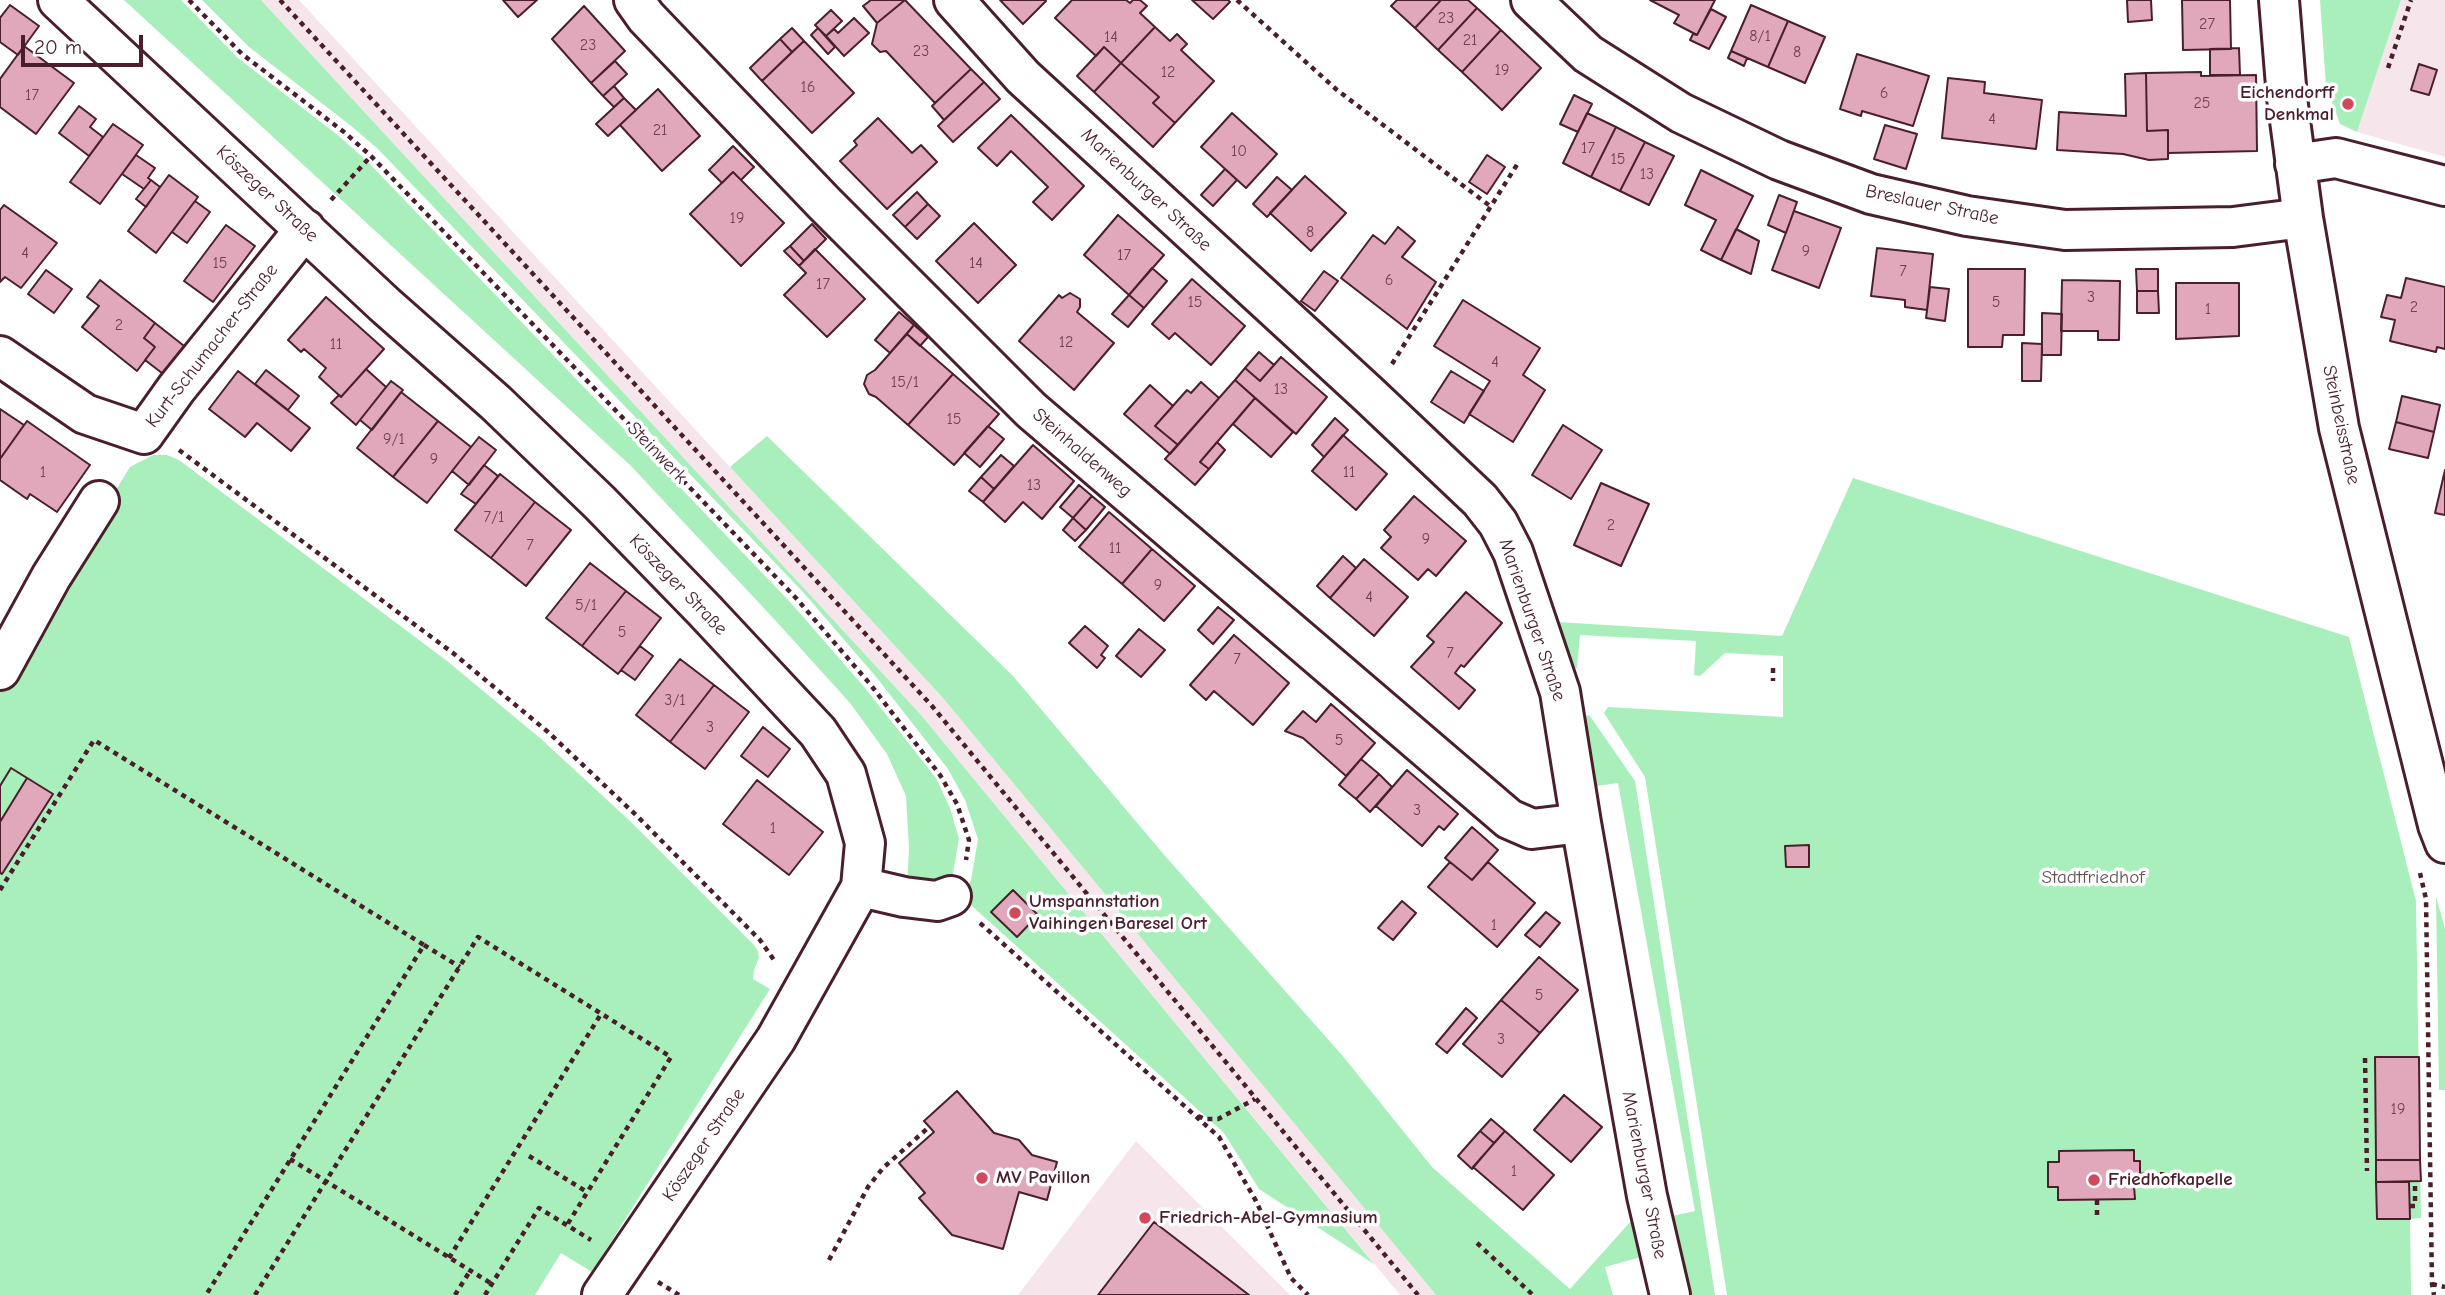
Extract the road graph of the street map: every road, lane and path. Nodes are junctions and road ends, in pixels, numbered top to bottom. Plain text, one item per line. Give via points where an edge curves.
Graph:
1 (58, 0) edge
2 (189, 0) edge
3 (280, 0) edge
4 (634, 0) edge
5 (954, 0) edge
6 (1237, 0) edge
7 (1531, 0) edge
8 (2279, 0) edge
9 (2411, 0) edge
10 (2388, 68) dead end
11 (371, 156) junction
12 (1518, 163) dead end
13 (2295, 164) junction
14 (2445, 186) edge
15 (337, 194) dead end
16 (1490, 206) junction
17 (2303, 218) junction
18 (305, 229) junction
19 (0, 356) edge
20 (1393, 361) dead end
21 (144, 434) junction
22 (99, 501) dead end
23 (1773, 668) dead end
24 (0, 670) edge
25 (1773, 681) dead end
26 (1581, 823) junction
27 (2443, 830) edge
28 (861, 887) junction
29 (0, 890) edge
30 (951, 896) junction
31 (2426, 899) dead end
32 (424, 945) junction
33 (460, 967) junction
34 (801, 998) junction
35 (601, 1014) junction
36 (2365, 1058) dead end
37 (1255, 1099) junction
38 (1194, 1114) junction
39 (929, 1127) dead end
40 (529, 1156) dead end
41 (290, 1159) junction
42 (2367, 1171) dead end
43 (2170, 1174) dead end
44 (2140, 1175) dead end
45 (2415, 1181) dead end
46 (326, 1182) junction
47 (587, 1192) junction
48 (2096, 1199) dead end
49 (2410, 1206) dead end
50 (539, 1208) dead end
51 (2097, 1215) dead end
52 (567, 1225) dead end
53 (1477, 1243) dead end
54 (449, 1258) junction
55 (829, 1259) dead end
56 (470, 1271) junction
57 (492, 1284) junction
58 (2432, 1284) junction
59 (2445, 1287) edge
60 (206, 1295) edge
61 (255, 1295) edge
62 (455, 1295) edge
63 (485, 1295) edge
64 (602, 1295) edge
65 (1308, 1295) edge
66 (1418, 1295) edge
67 (1533, 1295) edge
68 (1670, 1295) edge
69 (2434, 1295) edge

1 - 18 street, Köszeger Straße
2 - 11 path, Steinwerk via 242,54
3 - 37 path via 932,706
4 - 26 street, Steinhaldenweg via 824,203 1031,410 1509,819 1532,829
5 - 26 street, Marienburger Straße via 1023,77 1368,394 1498,523 1513,552 1560,692
6 - 16 path via 1337,90
7 - 17 street, Breslauer Straße via 1588,54 1681,113 1779,160 1871,194 1967,216 2065,230 2233,227
8 - 13 street, Steinbeisstraße
9 - 10 path
11 - 15 path
11 - 30 path, Steinwerk via 796,598 925,754 957,804 969,839 962,877
12 - 16 path
13 - 14 street via 2336,158
13 - 17 street, Steinbeisstraße
16 - 20 path
17 - 27 street, Steinbeisstraße via 2339,428
18 - 21 street, Kurt-Schumacher-Straße
18 - 28 street, Köszeger Straße via 600,503 818,732 846,774 865,843
19 - 21 street, Kurt-Schumacher-Straße via 85,414
21 - 34 path via 181,451 453,653 548,732 760,940
22 - 24 street
23 - 25 path
26 - 68 street, Marienburger Straße via 1647,1196
28 - 30 street via 937,901
28 - 34 street, Köszeger Straße
29 - 32 path via 94,740
30 - 38 path
31 - 58 path
32 - 33 path
32 - 41 path
33 - 35 path via 478,937
33 - 46 path
34 - 64 street, Köszeger Straße
35 - 47 path via 671,1057
35 - 54 path
36 - 42 path
37 - 38 path via 1218,1119
37 - 66 path
38 - 65 path via 1219,1137 1256,1201 1291,1278
39 - 55 path via 868,1187
40 - 47 path
41 - 46 path
41 - 60 path
43 - 44 path
45 - 49 path via 2415,1206
46 - 54 path
46 - 61 path
47 - 52 path
48 - 51 path
50 - 57 path
53 - 67 path
54 - 56 path
56 - 57 path
56 - 62 path
57 - 63 path
58 - 59 path
58 - 69 path

